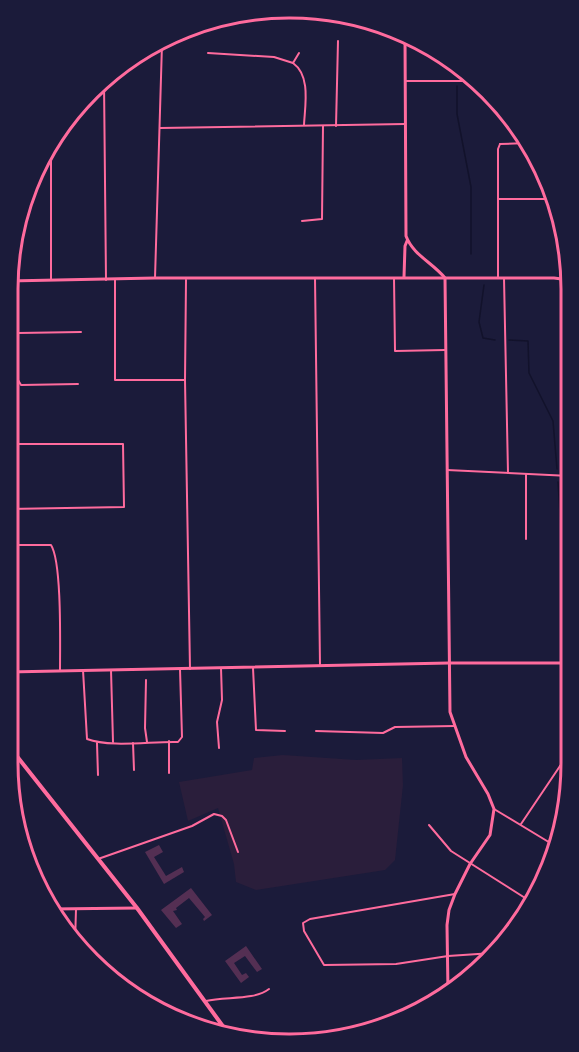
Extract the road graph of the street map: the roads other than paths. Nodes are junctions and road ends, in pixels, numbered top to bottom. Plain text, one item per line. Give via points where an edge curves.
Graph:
1 (338, 42) dead end
2 (405, 44) edge
3 (162, 50) edge
4 (208, 53) dead end
5 (299, 54) dead end
6 (293, 63) junction
7 (405, 81) junction
8 (464, 81) edge
9 (104, 91) edge
10 (405, 124) junction
11 (304, 126) junction
12 (323, 126) junction
13 (336, 126) junction
14 (160, 128) junction
15 (518, 143) edge
16 (51, 160) edge
17 (498, 199) junction
18 (546, 199) edge
19 (302, 221) dead end
20 (407, 239) junction
21 (155, 278) junction
22 (315, 278) junction
23 (394, 278) junction
24 (404, 278) junction
25 (444, 278) junction
26 (498, 278) junction
27 (504, 278) junction
28 (560, 279) edge
29 (51, 280) junction
30 (106, 280) junction
31 (115, 280) junction
32 (186, 280) junction
33 (18, 281) edge
34 (18, 290) edge
35 (81, 332) dead end
36 (18, 333) junction
37 (446, 350) junction
38 (185, 380) junction
39 (78, 384) dead end
40 (18, 444) edge
41 (447, 470) junction
42 (508, 473) junction
43 (526, 474) junction
44 (561, 476) edge
45 (18, 509) edge
46 (526, 539) dead end
47 (18, 545) edge
48 (449, 663) junction
49 (561, 663) edge
50 (320, 667) junction
51 (220, 668) junction
52 (253, 668) junction
53 (180, 669) junction
54 (190, 669) junction
55 (83, 670) junction
56 (111, 670) junction
57 (60, 671) junction
58 (18, 672) edge
59 (146, 680) dead end
60 (454, 726) junction
61 (285, 731) dead end
62 (316, 731) dead end
63 (169, 741) junction
64 (113, 742) junction
65 (147, 742) junction
66 (97, 743) junction
67 (133, 743) junction
68 (219, 748) dead end
69 (18, 758) edge
70 (560, 766) edge
71 (134, 770) dead end
72 (170, 773) dead end
73 (98, 775) dead end
74 (494, 809) junction
75 (521, 824) junction
76 (429, 825) dead end
77 (549, 842) edge
78 (238, 852) dead end
79 (98, 859) junction
80 (470, 864) junction
81 (455, 894) junction
82 (525, 898) edge
83 (137, 908) junction
84 (61, 909) edge
85 (76, 909) junction
86 (75, 930) edge
87 (481, 954) edge
88 (447, 956) junction
89 (448, 983) edge
90 (269, 989) dead end
91 (206, 1000) junction
92 (223, 1026) edge

1 - 13 street
2 - 7 main road
3 - 14 street
4 - 6 street via 274,57
5 - 6 street
6 - 11 street via 304,76
7 - 8 street
7 - 10 main road
9 - 30 street
10 - 13 street
10 - 20 main road
11 - 12 street
11 - 14 street
12 - 13 street
12 - 19 street via 322,219
14 - 21 street
15 - 17 street via 499,143
16 - 29 street
17 - 18 street
17 - 26 street
20 - 24 main road
20 - 25 main road
21 - 31 main road
21 - 32 main road
22 - 23 main road
22 - 32 main road
22 - 50 street
23 - 24 main road
23 - 37 street via 395,351
24 - 25 main road
25 - 26 main road
25 - 37 main road
26 - 27 main road
27 - 28 main road
27 - 42 street
29 - 30 main road
29 - 33 main road
30 - 31 main road
31 - 38 street via 115,380
32 - 38 street
34 - 36 street
35 - 36 street
36 - 39 street via 21,385
37 - 41 main road
38 - 54 street
40 - 45 street via 123,444 124,507
41 - 42 street
41 - 48 main road
42 - 43 street
43 - 44 street
43 - 46 street
47 - 57 street via 51,544 56,556
48 - 49 main road
48 - 50 main road
48 - 60 main road
50 - 52 main road
51 - 52 main road
51 - 54 main road
51 - 68 street
52 - 61 street via 256,730
53 - 54 main road
53 - 56 main road
53 - 63 street via 182,737 178,742
55 - 56 main road
55 - 57 main road
55 - 66 street via 87,739
56 - 64 street
57 - 58 main road
59 - 65 street
60 - 62 street via 395,727 384,733
60 - 74 main road
63 - 65 street
63 - 72 street
64 - 66 street
64 - 67 street
65 - 67 street
66 - 73 street
67 - 71 street
69 - 79 main road
70 - 75 street
74 - 75 street
74 - 80 main road via 490,835
75 - 77 street
76 - 80 street via 442,843
78 - 79 street via 226,820 214,814 192,826
79 - 83 main road
80 - 81 main road
80 - 82 street
81 - 88 main road via 447,925
81 - 88 street via 303,923 324,965 396,964
83 - 85 main road
83 - 91 main road
84 - 85 main road
85 - 86 street
87 - 88 street
88 - 89 main road
90 - 91 street via 262,994
91 - 92 main road

